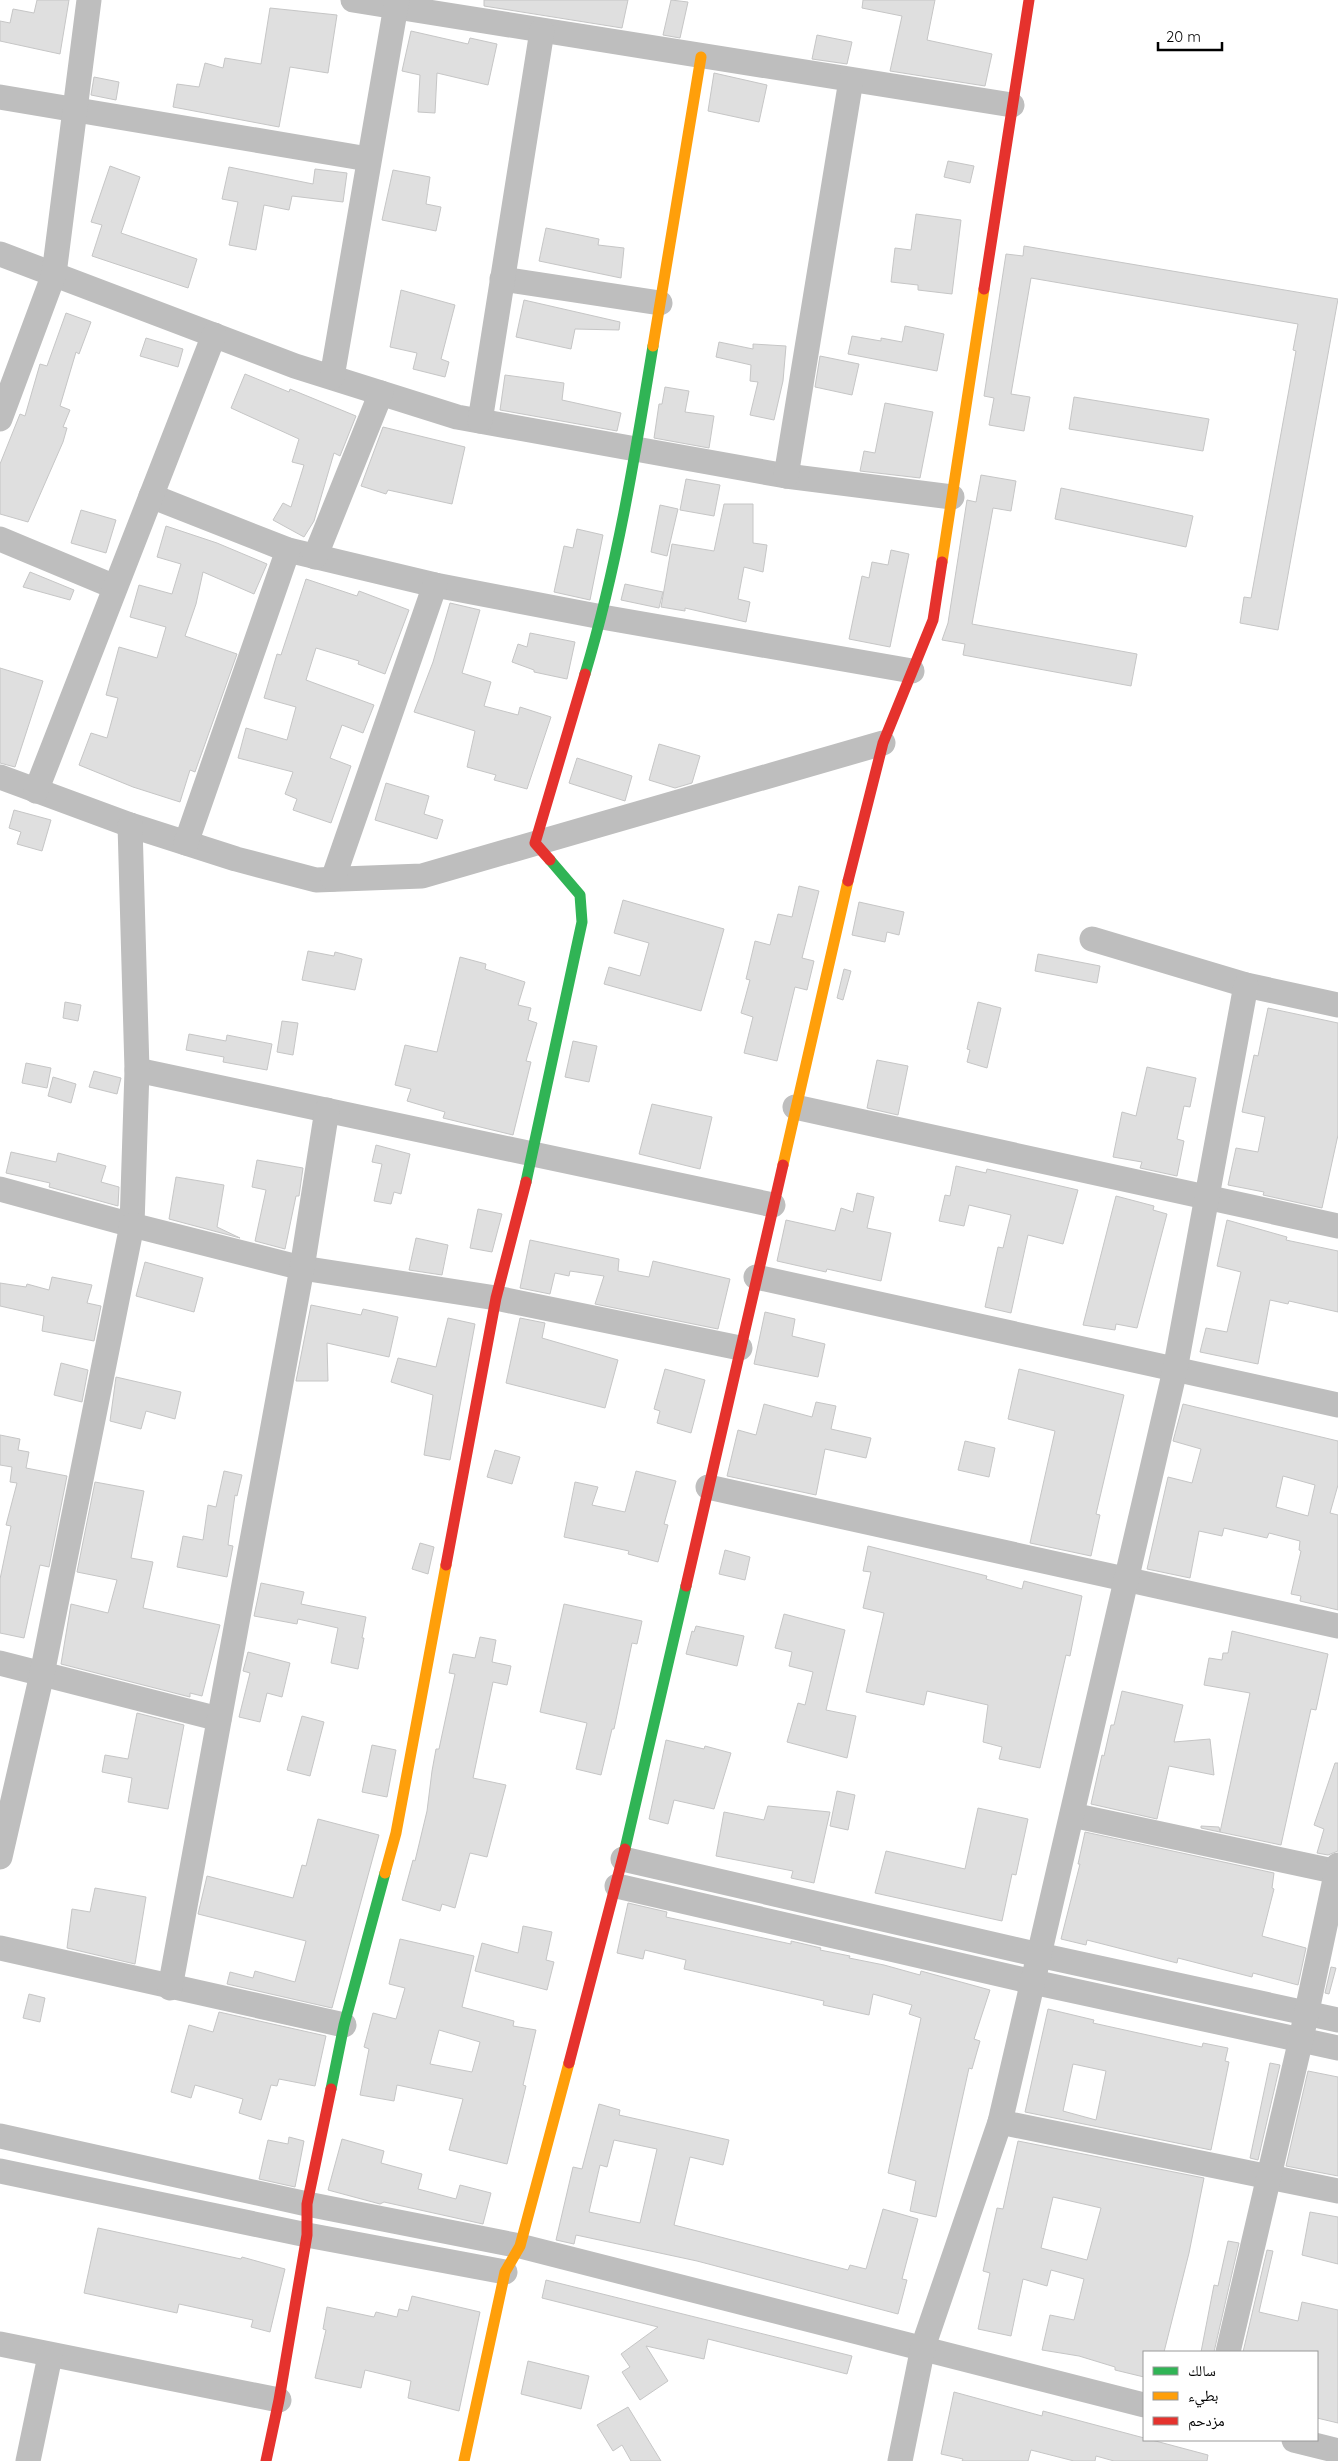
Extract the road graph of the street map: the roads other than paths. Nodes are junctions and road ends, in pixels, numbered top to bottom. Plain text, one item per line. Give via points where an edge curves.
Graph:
1 (89, 0) edge
2 (353, 0) edge
3 (1029, 0) edge
4 (396, 3) edge
5 (542, 31) junction
6 (701, 57) junction
7 (851, 80) junction
8 (0, 97) edge
9 (1012, 105) junction
10 (76, 109) junction
11 (368, 159) junction
12 (0, 254) edge
13 (54, 274) junction
14 (502, 279) junction
15 (660, 303) junction
16 (214, 335) junction
17 (332, 378) junction
18 (381, 393) junction
19 (0, 419) edge
20 (480, 422) junction
21 (636, 449) junction
22 (786, 476) junction
23 (151, 496) junction
24 (952, 497) junction
25 (0, 539) edge
26 (288, 550) junction
27 (315, 557) junction
28 (435, 585) junction
29 (115, 587) junction
30 (602, 617) junction
31 (912, 671) junction
32 (883, 743) junction
33 (0, 777) edge
34 (36, 791) junction
35 (130, 825) junction
36 (186, 843) junction
37 (535, 843) junction
38 (333, 879) junction
39 (1092, 939) dead end
40 (1246, 985) junction
41 (1338, 1005) edge
42 (137, 1070) junction
43 (796, 1107) junction
44 (328, 1110) junction
45 (533, 1154) junction
46 (0, 1189) edge
47 (1207, 1199) junction
48 (773, 1205) junction
49 (132, 1225) junction
50 (1338, 1226) edge
51 (302, 1268) junction
52 (756, 1277) junction
53 (496, 1298) junction
54 (740, 1348) junction
55 (1175, 1370) junction
56 (1338, 1405) edge
57 (708, 1487) junction
58 (1126, 1581) junction
59 (1338, 1626) edge
60 (0, 1663) edge
61 (42, 1674) junction
62 (219, 1720) junction
63 (1072, 1815) junction
64 (0, 1857) edge
65 (623, 1859) junction
66 (1337, 1870) edge
67 (617, 1886) junction
68 (0, 1948) edge
69 (1039, 1955) junction
70 (1033, 1982) junction
71 (170, 1988) junction
72 (1306, 2013) junction
73 (1338, 2020) edge
74 (344, 2025) junction
75 (1301, 2039) junction
76 (1338, 2048) edge
77 (1000, 2122) junction
78 (0, 2136) edge
79 (0, 2171) edge
80 (1269, 2178) junction
81 (1338, 2191) edge
82 (307, 2204) junction
83 (307, 2235) junction
84 (520, 2246) junction
85 (505, 2272) junction
86 (0, 2344) edge
87 (923, 2347) junction
88 (1228, 2351) edge
89 (50, 2356) junction
90 (279, 2400) junction
91 (1143, 2405) edge
92 (1295, 2441) edge
93 (1299, 2441) edge
94 (1338, 2451) edge
95 (28, 2461) edge
96 (266, 2461) edge
97 (464, 2461) edge
98 (900, 2461) edge
99 (1290, 2461) edge

1 - 10 street
2 - 4 street
3 - 9 street
4 - 5 street
4 - 11 street
5 - 6 street
5 - 14 street
6 - 7 street
6 - 15 street
7 - 9 street
7 - 22 street
8 - 10 street
9 - 24 street
10 - 11 street
10 - 13 street
11 - 17 street
12 - 13 street
13 - 16 street
13 - 19 street
14 - 15 street
14 - 20 street
15 - 21 street
16 - 17 street
16 - 23 street
17 - 18 street
18 - 20 street
18 - 27 street
20 - 21 street
21 - 22 street
21 - 30 street
22 - 24 street
23 - 26 street
23 - 29 street
24 - 31 street via 933,620
25 - 29 street
26 - 27 street
26 - 36 street
27 - 28 street
28 - 30 street
28 - 38 street
29 - 34 street
30 - 31 street
30 - 37 street
31 - 32 street
32 - 37 street
32 - 43 street
33 - 34 street
34 - 35 street
35 - 36 street
35 - 42 street
36 - 38 street via 316,880
37 - 38 street via 422,876
37 - 45 street via 580,895 582,922
39 - 40 street
40 - 41 street
40 - 47 street
42 - 44 street
42 - 49 street
43 - 47 street
43 - 48 street
44 - 45 street
44 - 51 street
45 - 48 street
45 - 53 street
46 - 49 street
47 - 50 street
47 - 55 street
48 - 52 street
49 - 51 street
49 - 61 street
51 - 53 street
51 - 62 street
52 - 54 street
52 - 55 street
53 - 54 street
53 - 74 street via 396,1833
54 - 57 street
55 - 56 street
55 - 58 street
57 - 58 street
57 - 65 street
58 - 59 street
58 - 63 street
60 - 61 street
61 - 62 street
61 - 64 street
62 - 71 street
63 - 66 street
63 - 69 street
65 - 67 street
65 - 69 street
66 - 72 street
67 - 70 street
67 - 84 street
68 - 71 street
69 - 70 street
69 - 72 street
70 - 75 street
70 - 77 street
71 - 74 street
72 - 73 street
72 - 75 street
74 - 82 street
75 - 76 street
75 - 80 street
77 - 80 street
77 - 87 street
78 - 82 street
79 - 83 street
80 - 81 street
80 - 88 street
82 - 83 street
82 - 84 street
83 - 85 street
83 - 90 street
84 - 85 street
84 - 87 street
85 - 97 street
86 - 89 street
87 - 91 street
87 - 98 street
89 - 90 street
89 - 95 street
90 - 96 street
92 - 99 street
93 - 94 street

